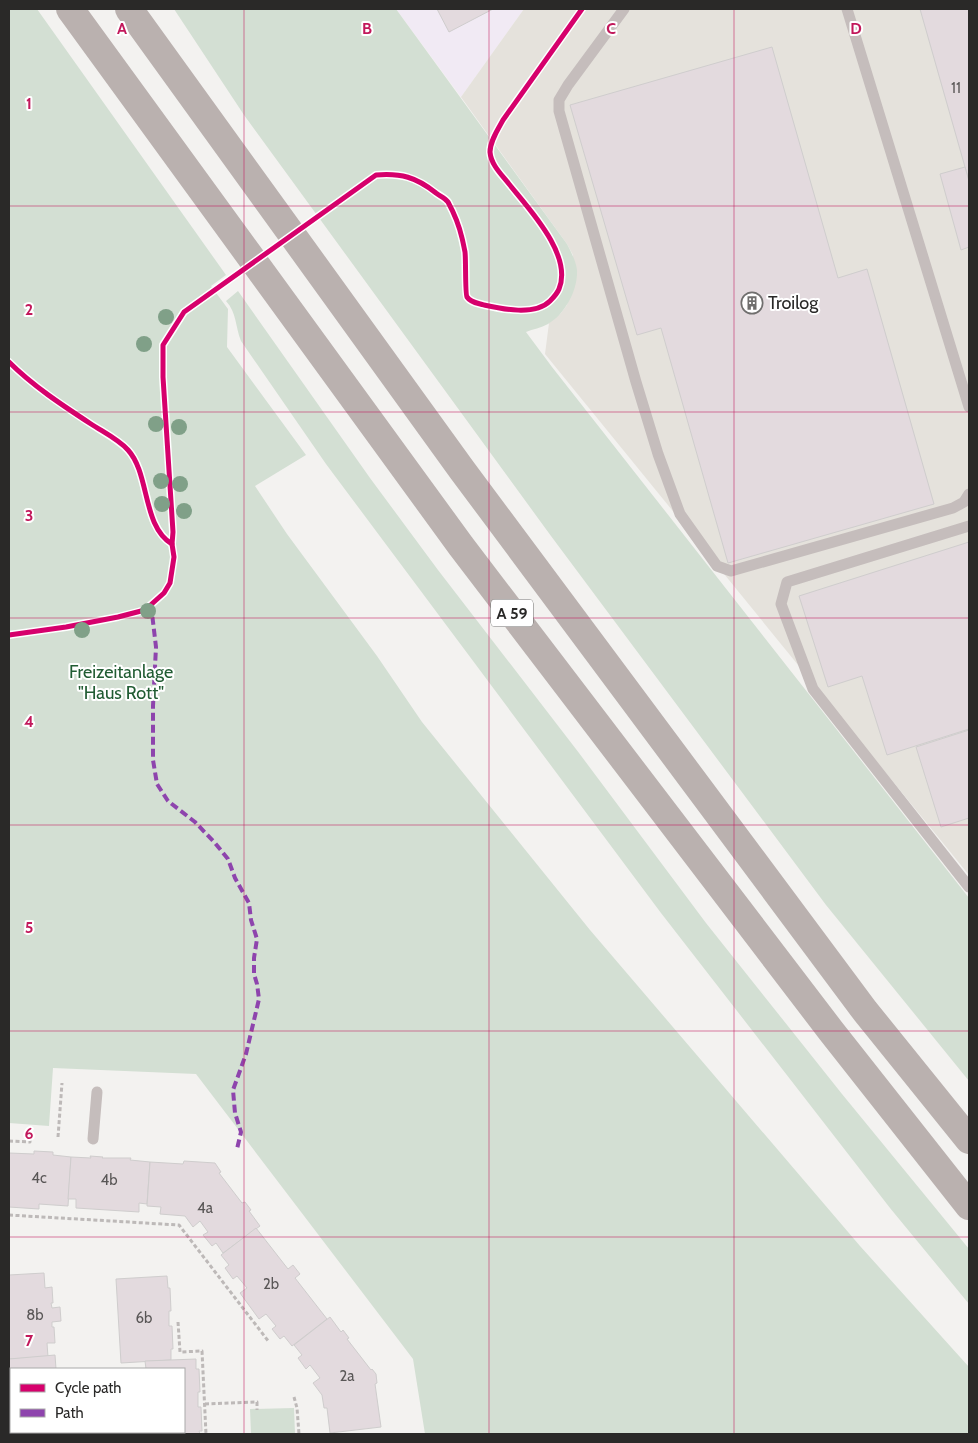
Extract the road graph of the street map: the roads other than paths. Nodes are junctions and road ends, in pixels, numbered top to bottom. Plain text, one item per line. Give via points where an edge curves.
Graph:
1 (70, 9) edge
2 (129, 9) edge
3 (624, 9) edge
4 (847, 9) edge
5 (969, 407) edge
6 (969, 494) edge
7 (969, 526) edge
8 (969, 887) edge
9 (97, 1092) dead end
10 (94, 1139) dead end
11 (969, 1140) edge
12 (969, 1206) edge

1 - 12 highway, A 59 via 462,546 831,1031
2 - 11 highway, A 59 via 468,478 859,1003
3 - 6 lane via 568,84 559,100 560,111 636,382 680,514 717,566 731,571 953,508 964,502
4 - 5 lane
7 - 8 lane via 787,582 781,604 813,689
9 - 10 lane

